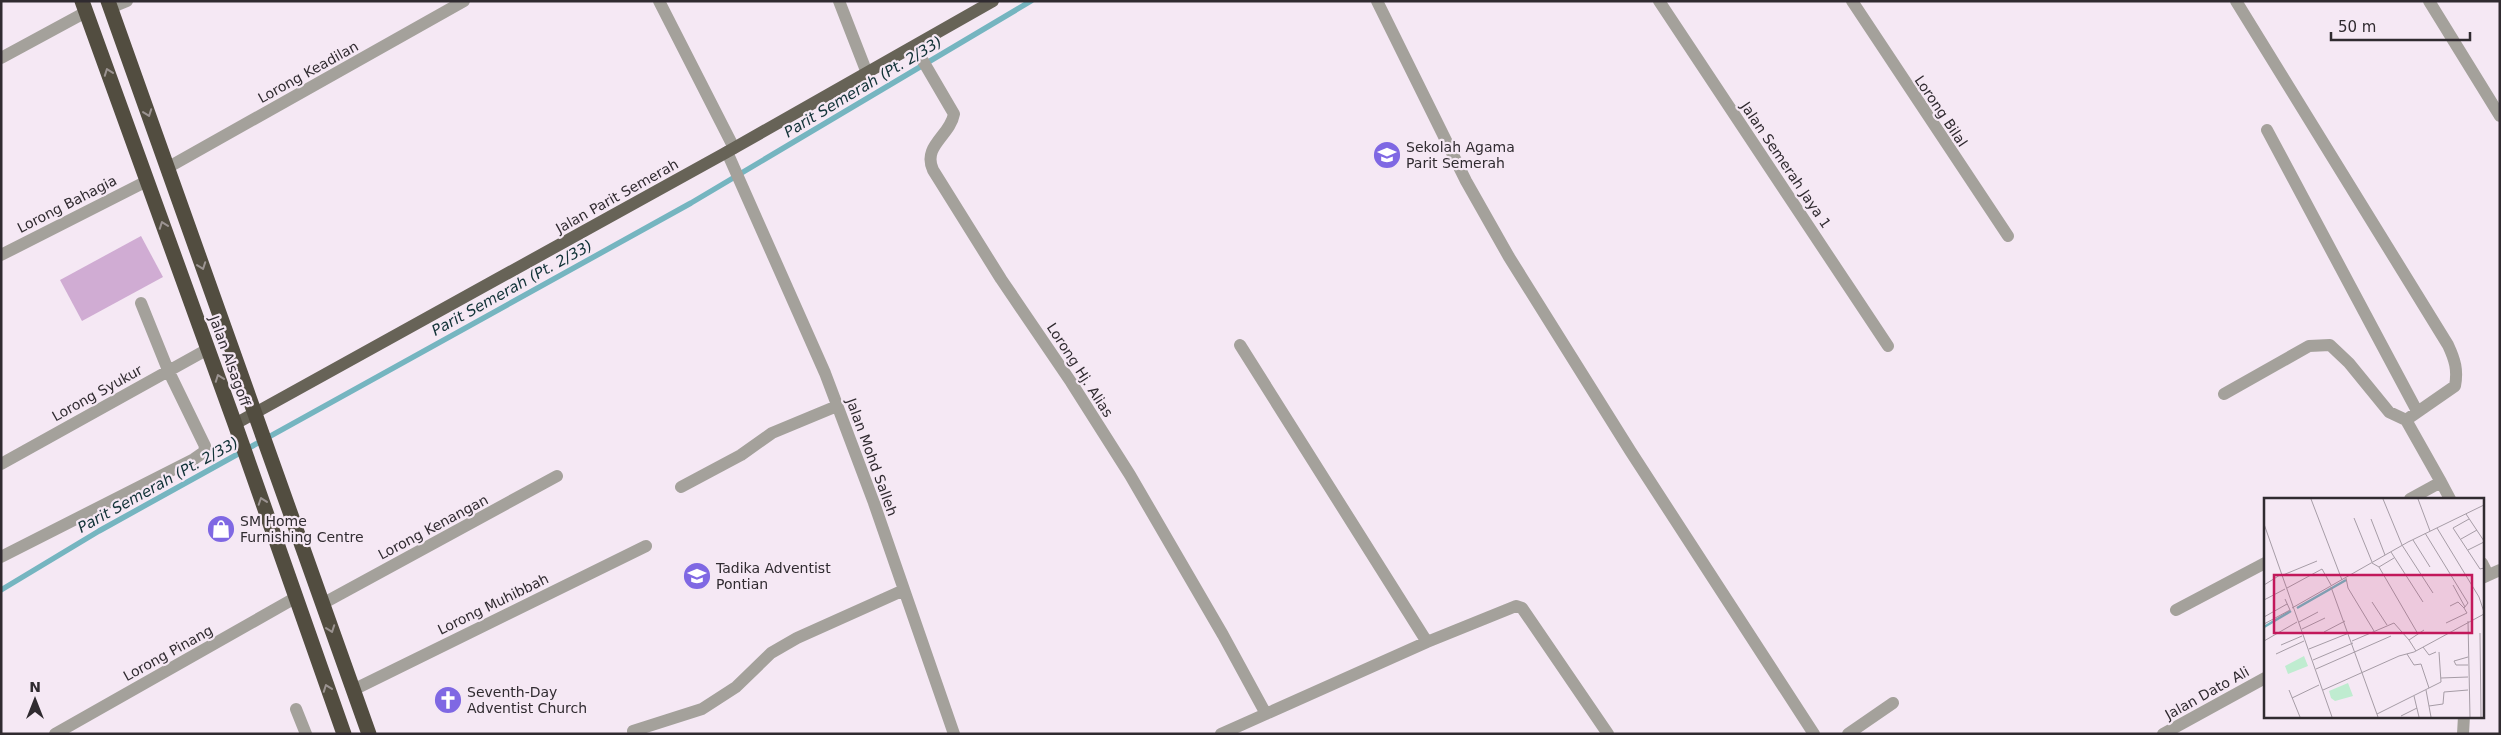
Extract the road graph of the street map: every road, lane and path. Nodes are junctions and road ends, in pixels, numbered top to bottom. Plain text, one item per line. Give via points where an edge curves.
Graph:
1 (126, 1) edge
2 (464, 1) edge
3 (659, 1) edge
4 (839, 1) edge
5 (993, 1) edge
6 (1377, 1) edge
7 (1659, 1) edge
8 (1852, 1) edge
9 (2236, 1) edge
10 (2429, 1) edge
11 (109, 5) edge
12 (84, 6) edge
13 (911, 48) junction
14 (1, 58) edge
15 (867, 73) junction
16 (2500, 116) edge
17 (2267, 130) dead end
18 (731, 150) junction
19 (167, 168) junction
20 (147, 181) junction
21 (2008, 236) dead end
22 (1, 255) edge
23 (141, 303) dead end
24 (1240, 345) dead end
25 (1888, 346) dead end
26 (208, 349) junction
27 (168, 370) junction
28 (2224, 394) dead end
29 (838, 406) junction
30 (2417, 411) junction
31 (255, 415) junction
32 (2406, 420) junction
33 (237, 428) junction
34 (1, 464) edge
35 (557, 476) dead end
36 (2441, 482) junction
37 (681, 487) dead end
38 (2412, 498) edge
39 (2449, 498) edge
40 (646, 546) dead end
41 (1, 557) edge
42 (2264, 564) edge
43 (904, 590) junction
44 (295, 598) junction
45 (322, 604) junction
46 (2176, 610) dead end
47 (1427, 642) junction
48 (2264, 678) edge
49 (2264, 685) edge
50 (2249, 686) junction
51 (353, 690) junction
52 (1894, 703) dead end
53 (296, 709) dead end
54 (1266, 714) junction
55 (2464, 718) edge
56 (633, 731) dead end
57 (55, 734) edge
58 (306, 734) edge
59 (344, 734) edge
60 (369, 734) edge
61 (954, 734) edge
62 (1222, 734) edge
63 (1608, 734) edge
64 (1814, 734) edge
65 (1848, 734) edge
66 (2163, 734) edge
67 (2463, 734) edge

1 - 11 street
2 - 19 street, Lorong Keadilan
3 - 18 street
4 - 15 street
5 - 13 main road, Jalan Parit Semerah
6 - 64 street via 1466,181 1509,257
7 - 25 street, Jalan Semerah Jaya 1
8 - 21 street, Lorong Bilal
9 - 30 street via 2455,361 2455,386
10 - 16 street
11 -> 19 highway, Jalan Alsagoff
12 - 14 street
20 -> 12 highway, Jalan Alsagoff
13 - 15 main road, Jalan Parit Semerah
13 - 54 street, Lorong Hj. Alias via 923,61 954,114 930,152 933,170 1130,475 1224,635
15 - 18 main road, Jalan Parit Semerah
17 - 30 street
18 - 29 street, Jalan Mohd Salleh
18 - 31 main road, Jalan Parit Semerah
19 -> 31 highway, Jalan Alsagoff
20 - 22 street, Lorong Bahagia
26 -> 20 highway, Jalan Alsagoff
23 - 27 street
24 - 47 street
26 - 27 street, Lorong Syukur
33 -> 26 highway, Jalan Alsagoff
27 - 34 street, Lorong Syukur
27 - 41 street via 204,452
28 - 32 street via 2308,346 2330,345 2389,412
29 - 37 street via 772,433 741,455
29 - 43 street, Jalan Mohd Salleh
30 - 32 street
31 - 33 main road, Jalan Parit Semerah
31 - 45 highway, Jalan Alsagoff
32 - 36 street
44 -> 33 highway, Jalan Alsagoff
35 - 45 street, Lorong Kenangan
36 - 38 street
36 - 39 street
40 - 51 street, Lorong Muhibbah
42 - 46 street
43 - 56 street via 771,653 736,687 702,709
43 - 61 street, Jalan Mohd Salleh
44 - 57 street, Lorong Pinang
59 -> 44 highway, Jalan Alsagoff
45 -> 51 highway, Jalan Alsagoff
47 - 54 street
47 - 63 street via 1513,606 1520,606
48 - 50 street, Jalan Dato Ali
49 - 50 street
50 - 66 street, Jalan Dato Ali
51 - 60 highway, Jalan Alsagoff
52 - 65 street
53 - 58 street
54 - 62 street
55 - 67 street

